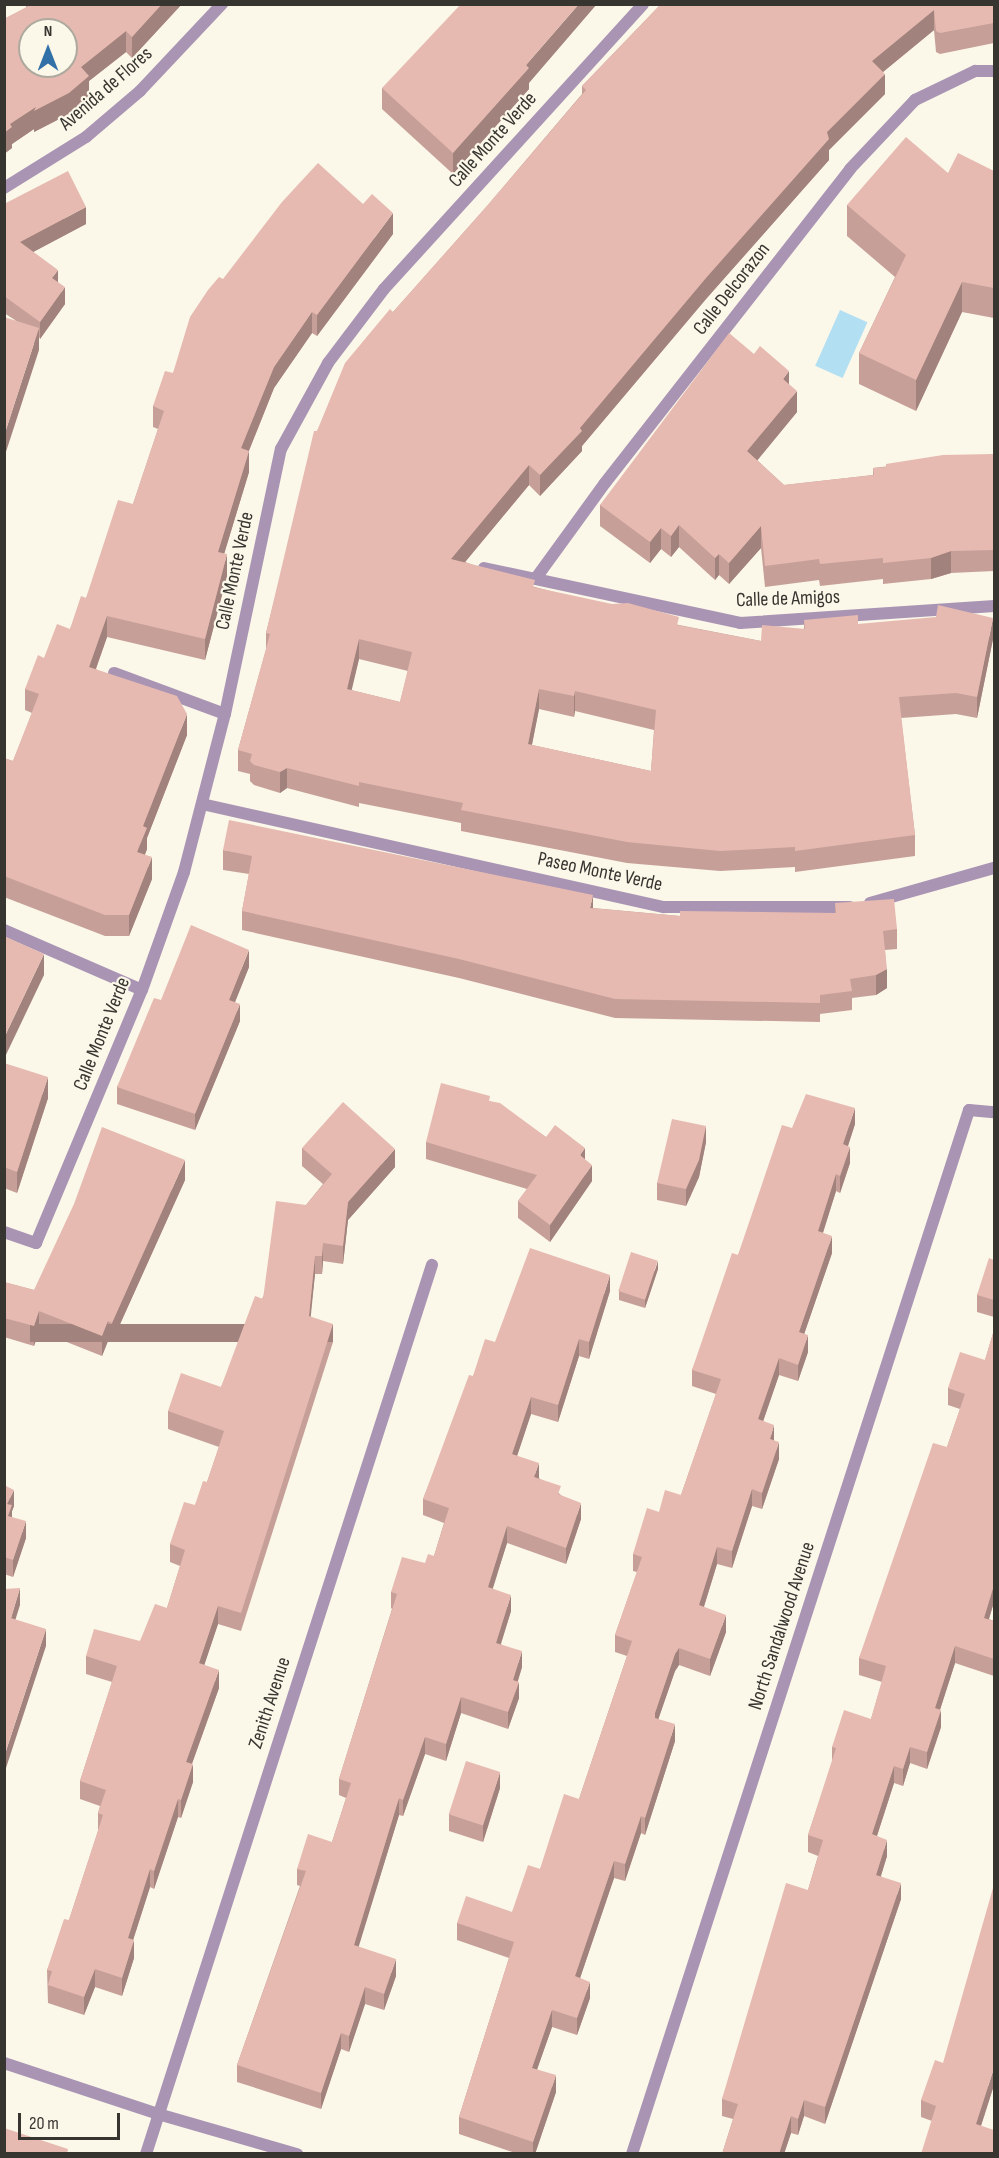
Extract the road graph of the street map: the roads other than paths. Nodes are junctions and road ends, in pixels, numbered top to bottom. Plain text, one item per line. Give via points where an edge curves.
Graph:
1 (222, 4) edge
2 (643, 4) edge
3 (994, 71) edge
4 (4, 188) edge
5 (480, 567) edge
6 (536, 578) junction
7 (994, 606) edge
8 (114, 673) edge
9 (225, 714) junction
10 (201, 804) junction
11 (994, 870) edge
12 (4, 930) edge
13 (142, 990) junction
14 (994, 1112) edge
15 (4, 1232) edge
16 (432, 1265) dead end
17 (4, 2063) edge
18 (158, 2114) junction
19 (146, 2154) edge
20 (297, 2154) edge
21 (632, 2154) edge

1 - 4 street, Avenida de Flores via 140,90 86,138
2 - 9 street, Calle Monte Verde via 384,289 328,363 281,449
3 - 6 street, Calle Delcorazon via 975,71 915,100 850,169 604,483
5 - 6 street, Calle de Amigos
6 - 7 street, Calle de Amigos via 740,623
8 - 9 street
9 - 10 street, Calle Monte Verde
10 - 11 street, Paseo Monte Verde via 664,907 855,908
10 - 13 street, Calle Monte Verde via 184,872
12 - 13 street
13 - 15 street, Calle Monte Verde via 36,1243
14 - 21 street, North Sandalwood Avenue via 969,1110
16 - 18 street, Zenith Avenue
17 - 18 street
18 - 19 street, Zenith Avenue
18 - 20 street

